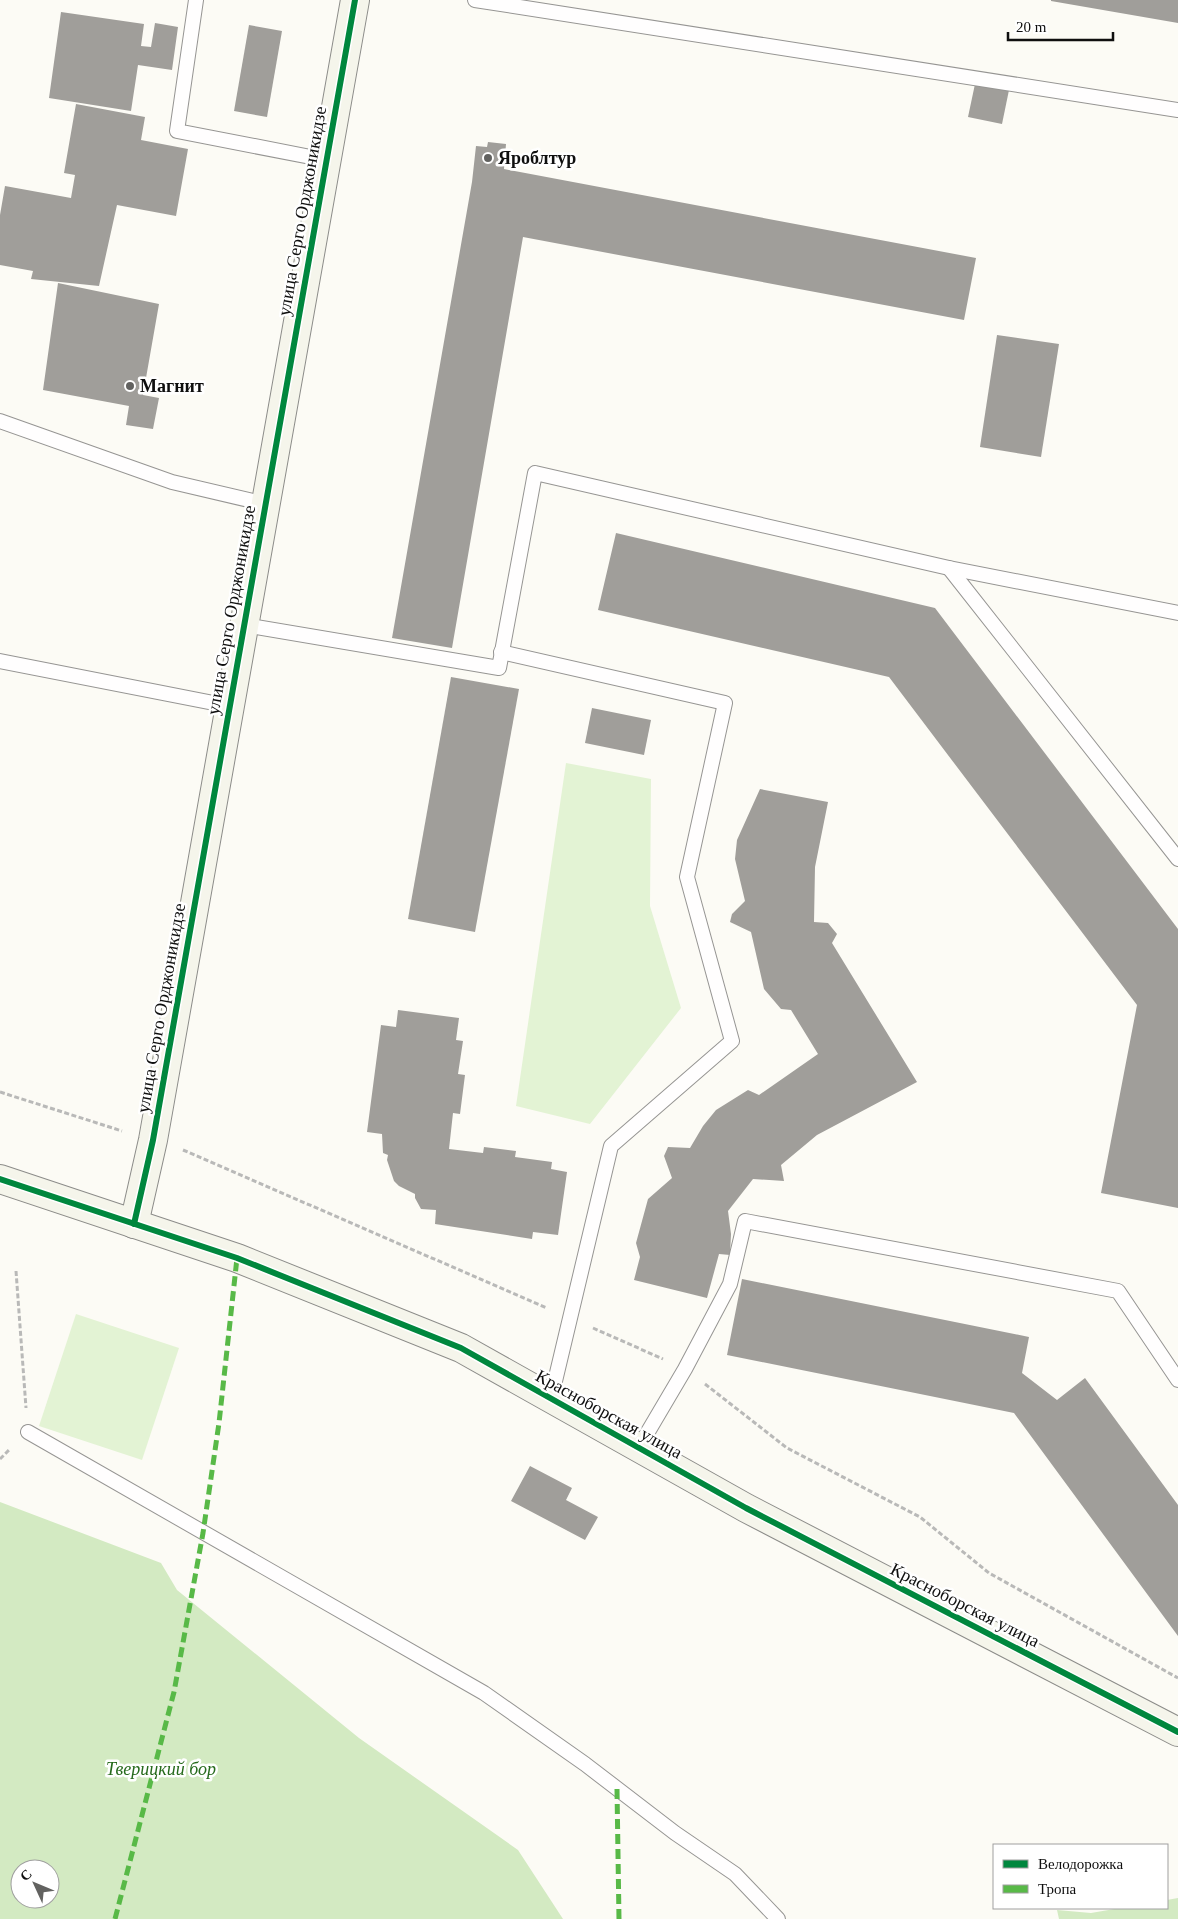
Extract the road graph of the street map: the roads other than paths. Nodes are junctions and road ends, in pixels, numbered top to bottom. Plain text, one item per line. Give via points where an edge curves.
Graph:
1 (196, 0) edge
2 (355, 0) edge
3 (475, 0) edge
4 (1178, 110) edge
5 (326, 160) junction
6 (0, 421) edge
7 (266, 504) junction
8 (949, 568) junction
9 (1178, 613) edge
10 (244, 624) junction
11 (501, 652) junction
12 (0, 661) edge
13 (229, 706) junction
14 (1178, 859) edge
15 (0, 1179) edge
16 (134, 1224) junction
17 (1178, 1380) edge
18 (551, 1398) junction
19 (28, 1432) road end
20 (639, 1447) junction
21 (1178, 1732) edge
22 (778, 1919) edge

1 - 5 lane via 177,132
2 - 5 street, улица Серго Орджоникидзе
3 - 4 lane
5 - 7 street, улица Серго Орджоникидзе
6 - 7 lane via 172,482
7 - 10 street, улица Серго Орджоникидзе
8 - 9 lane
8 - 11 lane via 535,474
8 - 14 lane
10 - 11 lane via 499,668
10 - 13 street, улица Серго Орджоникидзе
11 - 18 lane via 725,703 688,877 732,1041 611,1146
12 - 13 lane
13 - 16 street, улица Серго Орджоникидзе via 153,1140
15 - 16 street, Красноборская улица
16 - 18 street, Красноборская улица via 237,1258 462,1348
17 - 20 lane via 1118,1291 745,1222 730,1284
18 - 20 street, Красноборская улица
19 - 22 lane via 484,1693 735,1874
20 - 21 street, Красноборская улица via 746,1508

